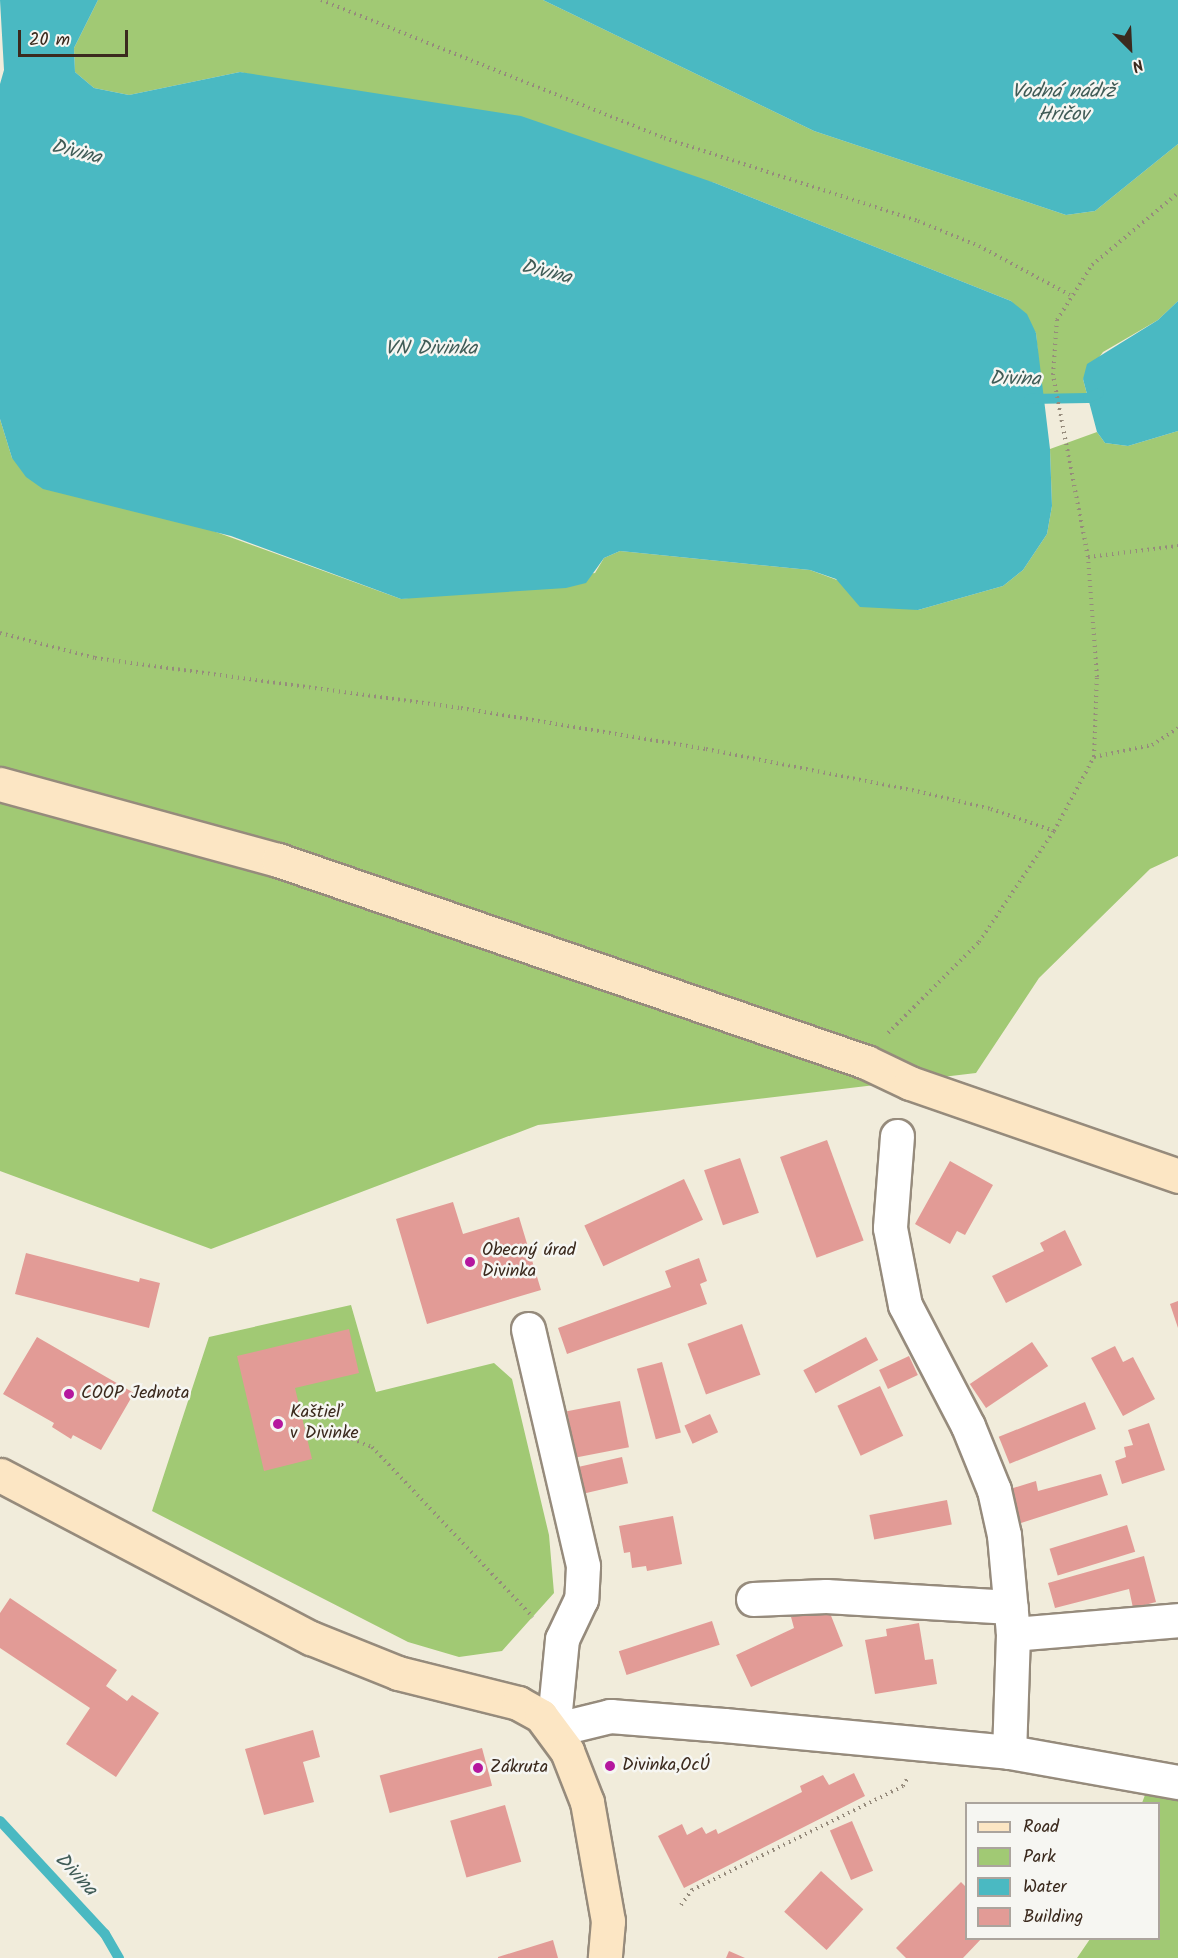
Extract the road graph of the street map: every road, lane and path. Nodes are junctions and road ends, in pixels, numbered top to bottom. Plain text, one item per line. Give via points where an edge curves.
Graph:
1 (321, 0) edge
2 (1178, 193) edge
3 (1070, 295) junction
4 (1178, 546) edge
5 (1088, 557) junction
6 (0, 633) edge
7 (1178, 728) edge
8 (1094, 757) junction
9 (0, 784) edge
10 (1054, 831) junction
11 (866, 1062) junction
12 (897, 1136) dead end
13 (1178, 1176) edge
14 (528, 1329) dead end
15 (352, 1439) dead end
16 (0, 1475) edge
17 (753, 1599) dead end
18 (1178, 1620) edge
19 (1012, 1621) junction
20 (562, 1639) junction
21 (553, 1730) junction
22 (917, 1744) junction
23 (1008, 1752) junction
24 (1178, 1782) edge
25 (681, 1905) dead end
26 (605, 1958) edge

1 - 3 path via 664,138 918,221 979,246
2 - 3 path via 1092,265
3 - 5 path via 1057,320 1053,375
4 - 5 path
5 - 8 path via 1097,677
6 - 10 path via 95,658 461,708 706,749 912,790 991,809
7 - 8 path via 1152,745
8 - 10 path
9 - 11 main road via 278,860
10 - 11 path via 979,942 904,1015
11 - 13 main road via 910,1083
12 - 19 street via 890,1228 906,1305 968,1426 994,1490 1004,1535
14 - 20 street via 583,1566 581,1599
15 - 20 path via 372,1447 532,1617
16 - 21 main road via 311,1638 398,1673 518,1703 541,1716
17 - 19 street via 826,1596
18 - 19 street
19 - 23 street
20 - 21 street
21 - 22 street via 610,1716
21 - 26 main road via 567,1751 595,1834 608,1921
22 - 23 street
22 - 25 path via 913,1770 903,1786 692,1890
23 - 24 street

